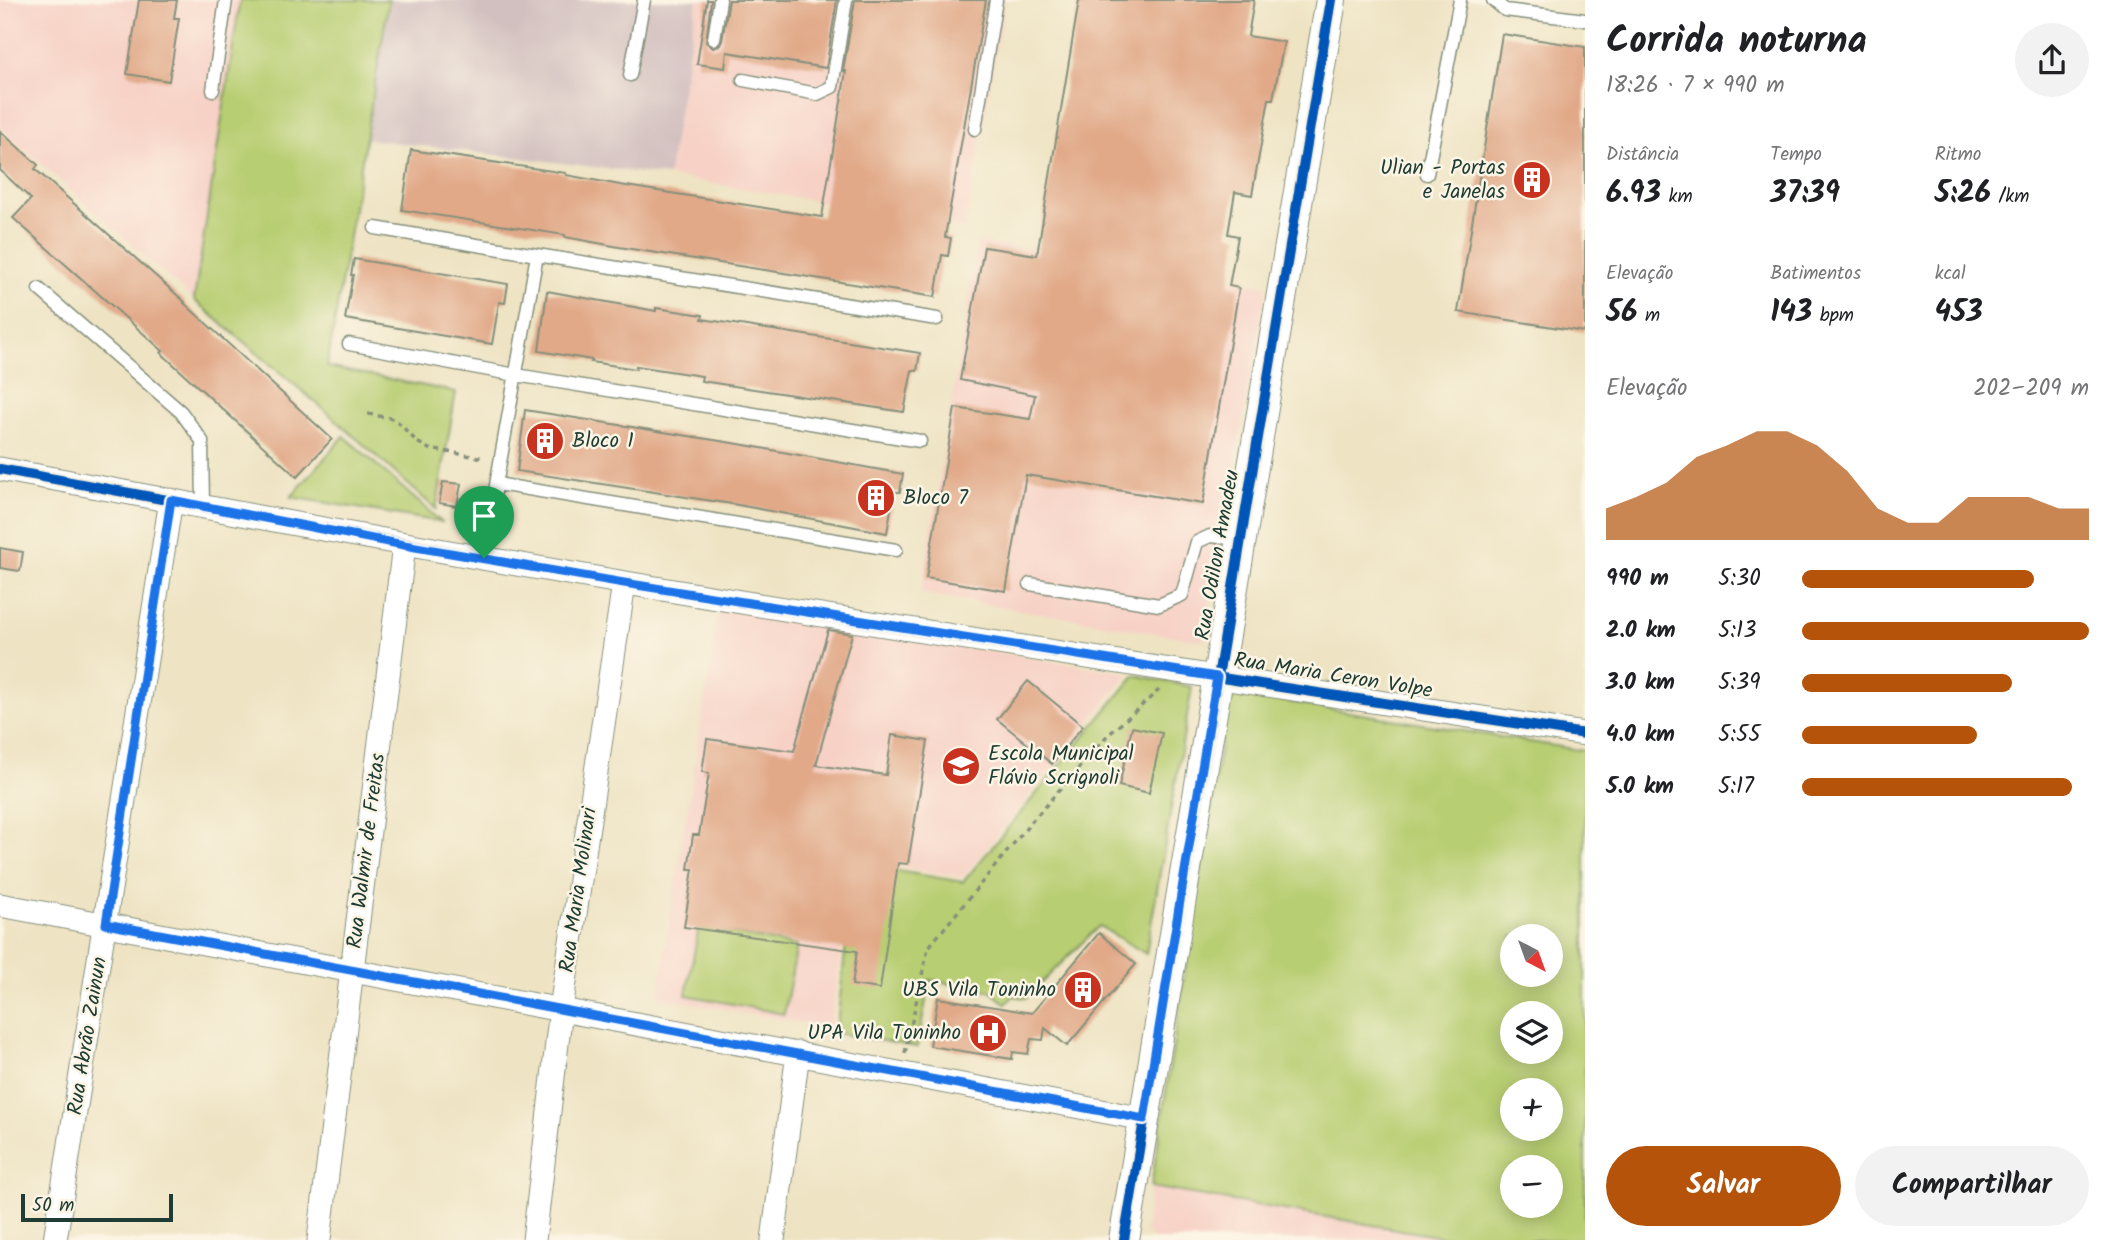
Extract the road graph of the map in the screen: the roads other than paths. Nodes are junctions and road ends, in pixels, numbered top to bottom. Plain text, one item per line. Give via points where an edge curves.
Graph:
1 (226, 0) edge
2 (643, 0) edge
3 (720, 0) edge
4 (846, 0) edge
5 (996, 0) edge
6 (1331, 0) edge
7 (1460, 0) edge
8 (1493, 0) edge
9 (1585, 20) edge
10 (714, 39) dead end
11 (630, 75) dead end
12 (743, 80) dead end
13 (213, 90) dead end
14 (975, 129) dead end
15 (1426, 174) dead end
16 (375, 228) dead end
17 (537, 255) junction
18 (38, 289) dead end
19 (937, 319) dead end
20 (349, 344) dead end
21 (516, 375) junction
22 (920, 441) dead end
23 (0, 469) edge
24 (497, 484) junction
25 (171, 500) junction
26 (203, 506) junction
27 (1241, 539) junction
28 (404, 545) junction
29 (896, 550) dead end
30 (484, 558) junction
31 (624, 583) junction
32 (1030, 584) dead end
33 (1217, 677) junction
34 (1585, 734) edge
35 (0, 905) edge
36 (106, 924) junction
37 (353, 970) junction
38 (561, 1009) junction
39 (798, 1053) junction
40 (1144, 1119) junction
41 (55, 1240) edge
42 (319, 1240) edge
43 (534, 1240) edge
44 (773, 1240) edge
45 (1124, 1240) edge

1 - 13 lane
2 - 11 lane
3 - 10 lane
4 - 12 lane via 832,87 817,94
5 - 14 lane
6 - 27 street, Rua Odilon Amadeu
7 - 15 lane
8 - 9 lane via 1505,10
16 - 17 lane
17 - 19 lane
17 - 21 lane
18 - 26 lane via 194,426 202,441
20 - 21 lane
21 - 22 lane
21 - 24 lane
23 - 25 street, Rua Maria Ceron Volpe
24 - 29 lane
24 - 30 lane
25 - 26 street, Rua Maria Ceron Volpe
25 - 36 street, Rua Abrão Zainun
26 - 28 street, Rua Maria Ceron Volpe
27 - 32 lane via 1210,536 1197,542 1182,595 1159,605
27 - 33 street, Rua Odilon Amadeu
28 - 30 street, Rua Maria Ceron Volpe
28 - 37 street, Rua Walmir de Freitas
30 - 31 street, Rua Maria Ceron Volpe
31 - 33 street, Rua Maria Ceron Volpe
31 - 38 street, Rua Maria Molinari
33 - 34 street, Rua Maria Ceron Volpe
33 - 40 street, Rua Odilon Amadeu
35 - 36 street
36 - 37 street
36 - 41 street, Rua Abrão Zainun
37 - 38 street
37 - 42 street, Rua Walmir de Freitas
38 - 39 street
38 - 43 street, Rua Maria Molinari
39 - 40 street
39 - 44 street
40 - 45 street, Rua Odilon Amadeu

